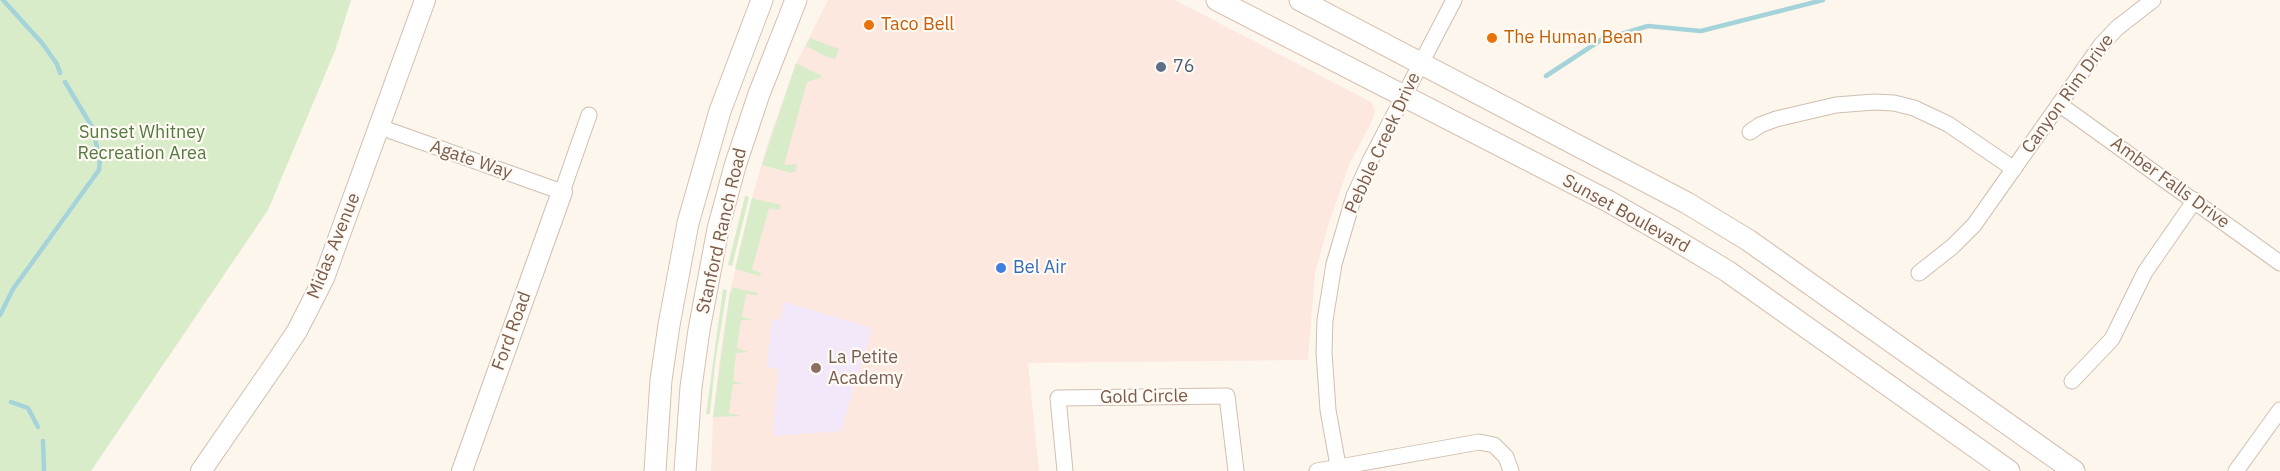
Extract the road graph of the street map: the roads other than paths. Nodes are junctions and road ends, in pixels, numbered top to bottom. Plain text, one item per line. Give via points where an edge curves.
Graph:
1 (425, 0) edge
2 (762, 0) edge
3 (796, 0) edge
4 (1217, 0) edge
5 (1300, 0) edge
6 (1454, 0) edge
7 (2153, 0) edge
8 (1421, 63) junction
9 (1403, 97) junction
10 (2059, 104) junction
11 (720, 111) junction
12 (589, 115) dead end
13 (380, 127) junction
14 (1750, 132) dead end
15 (2014, 169) junction
16 (733, 174) junction
17 (562, 192) junction
18 (2195, 200) junction
19 (688, 224) junction
20 (2280, 263) edge
21 (1919, 273) dead end
22 (2072, 381) dead end
23 (2280, 410) edge
24 (1339, 469) edge
25 (201, 471) edge
26 (462, 471) edge
27 (655, 471) edge
28 (685, 471) edge
29 (1065, 471) edge
30 (1236, 471) edge
31 (1317, 471) edge
32 (1511, 471) edge
33 (2009, 471) edge
34 (2074, 471) edge
35 (2236, 471) edge

1 - 13 street, Midas Avenue
2 - 11 main road, Stanford Ranch Road
3 - 16 main road, Stanford Ranch Road
4 - 9 main road, Sunset Boulevard
5 - 8 main road, Sunset Boulevard
6 - 8 street, Pebble Creek Drive
7 - 10 street, Canyon Rim Drive via 2101,45
8 - 9 street, Pebble Creek Drive
8 - 34 main road, Sunset Boulevard via 1687,202 1748,240
9 - 24 street, Pebble Creek Drive via 1354,196 1330,281 1324,352 1328,410
9 - 33 main road, Sunset Boulevard via 1608,201 1727,271
10 - 15 street, Canyon Rim Drive
10 - 18 street, Amber Falls Drive
11 - 16 main road
11 - 19 main road, Stanford Ranch Road
12 - 17 street
13 - 17 street, Agate Way
13 - 25 street, Midas Avenue via 311,305
14 - 15 street via 1776,119 1836,105 1894,103 1933,115
15 - 21 street, Canyon Rim Drive via 1974,225
16 - 19 main road via 713,190
16 - 28 main road, Stanford Ranch Road via 713,251 699,330
17 - 26 street, Ford Road
18 - 20 street, Amber Falls Drive
18 - 22 street via 2145,272 2112,339
19 - 27 main road, Stanford Ranch Road via 666,347
23 - 35 street
24 - 31 street
24 - 32 street via 1479,442 1494,445 1506,457
29 - 30 street, Gold Circle via 1058,398 1227,396

